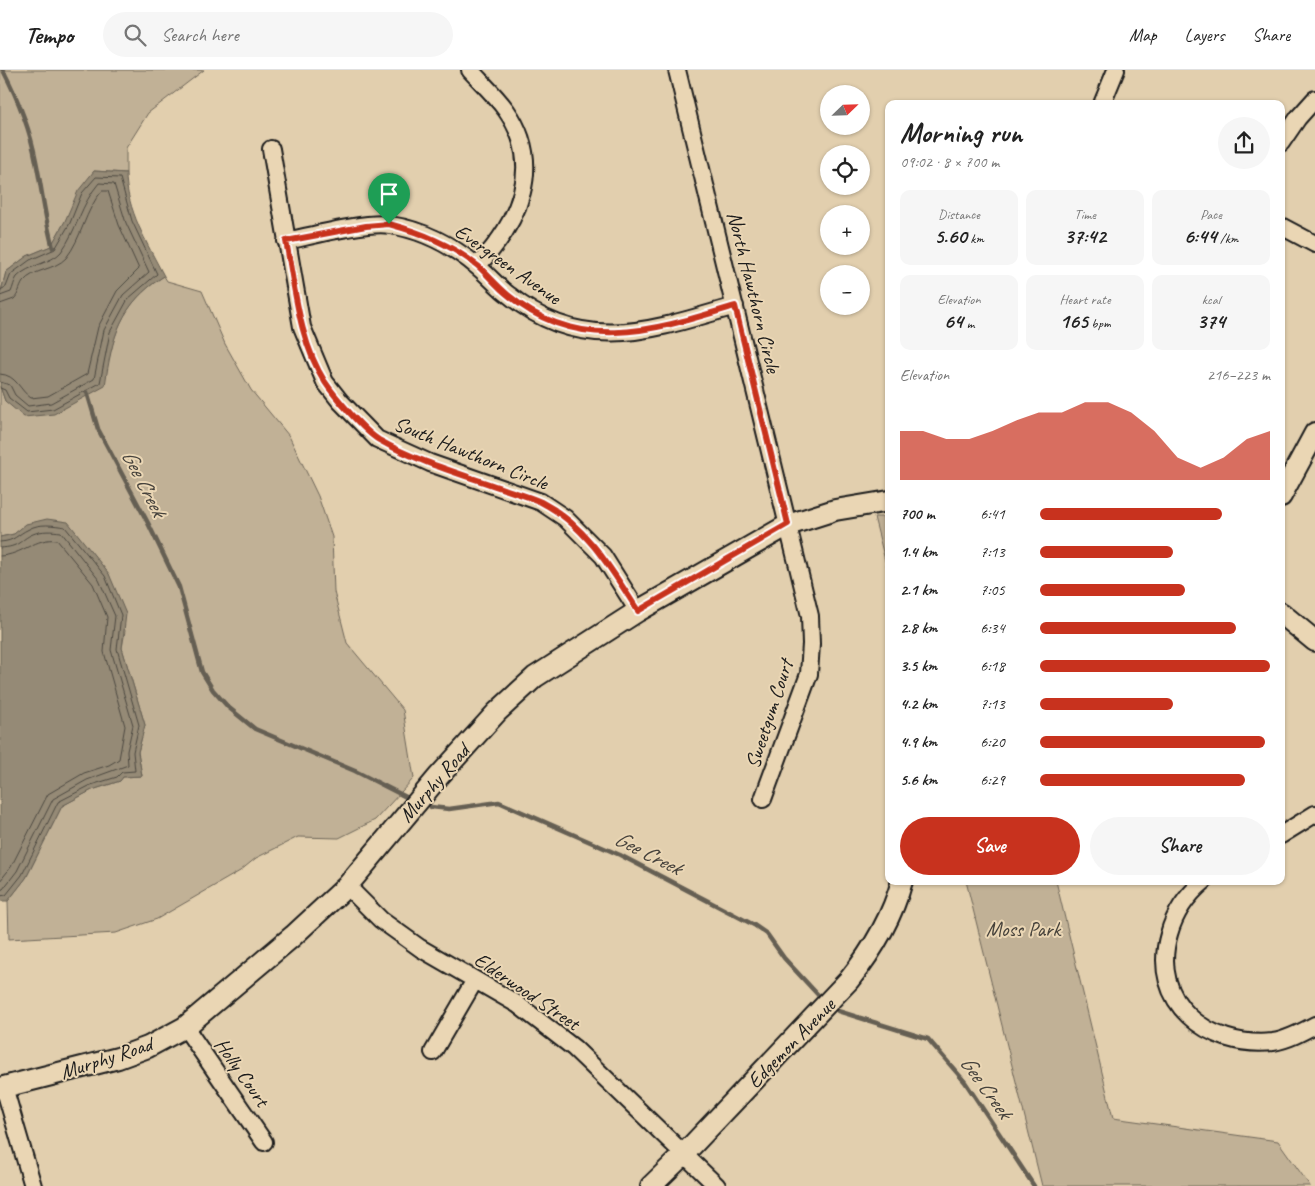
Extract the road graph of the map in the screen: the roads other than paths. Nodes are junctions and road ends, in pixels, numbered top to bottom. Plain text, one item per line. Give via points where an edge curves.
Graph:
1 (470, 70) edge
2 (677, 70) edge
3 (1116, 70) edge
4 (1315, 99) edge
5 (1104, 100) edge
6 (1285, 137) edge
7 (271, 149) dead end
8 (1285, 228) edge
9 (286, 241) junction
10 (1315, 244) edge
11 (477, 266) junction
12 (735, 306) junction
13 (1315, 433) edge
14 (1285, 489) edge
15 (885, 502) edge
16 (788, 524) junction
17 (638, 611) junction
18 (1285, 616) edge
19 (1315, 641) edge
20 (763, 799) dead end
21 (1315, 814) edge
22 (1285, 832) edge
23 (901, 885) edge
24 (1199, 885) edge
25 (347, 886) junction
26 (475, 980) junction
27 (1315, 1025) edge
28 (185, 1027) junction
29 (433, 1052) dead end
30 (2, 1088) edge
31 (264, 1142) dead end
32 (684, 1154) junction
33 (33, 1186) edge
34 (651, 1186) edge
35 (718, 1186) edge

1 - 11 street via 506,110 518,131 526,158 525,182 509,227 498,245
2 - 12 street, North Hawthorn Circle
3 - 5 street
4 - 6 street
7 - 9 street, South Hawthorn Circle
8 - 10 street
9 - 11 street, Evergreen Avenue via 389,224 436,239
9 - 17 street, South Hawthorn Circle via 302,327 325,382 340,402 378,439 430,463 541,502 565,518 603,556
11 - 12 street, Evergreen Avenue via 532,312 591,333 659,328
12 - 16 street, North Hawthorn Circle
13 - 14 street
15 - 16 street, Murphy Road via 835,510
16 - 17 street, Murphy Road
16 - 20 street, Sweetgum Court via 810,616 809,674
17 - 25 street, Murphy Road via 535,677 497,712
18 - 19 street
21 - 22 street
23 - 32 street, Edgemon Avenue via 887,924 850,980
24 - 27 street via 1178,910 1165,949 1165,972 1174,996 1187,1015 1202,1028 1222,1038 1255,1043 1275,1042
25 - 26 street, Elderwood Street via 381,920 420,948
25 - 28 street, Murphy Road
26 - 29 street
26 - 32 street, Elderwood Street via 549,1027
28 - 30 street, Murphy Road via 148,1048 118,1058
28 - 31 street, Holly Court
30 - 33 street
32 - 34 street, Edgemon Avenue
32 - 35 street, Elderwood Street

